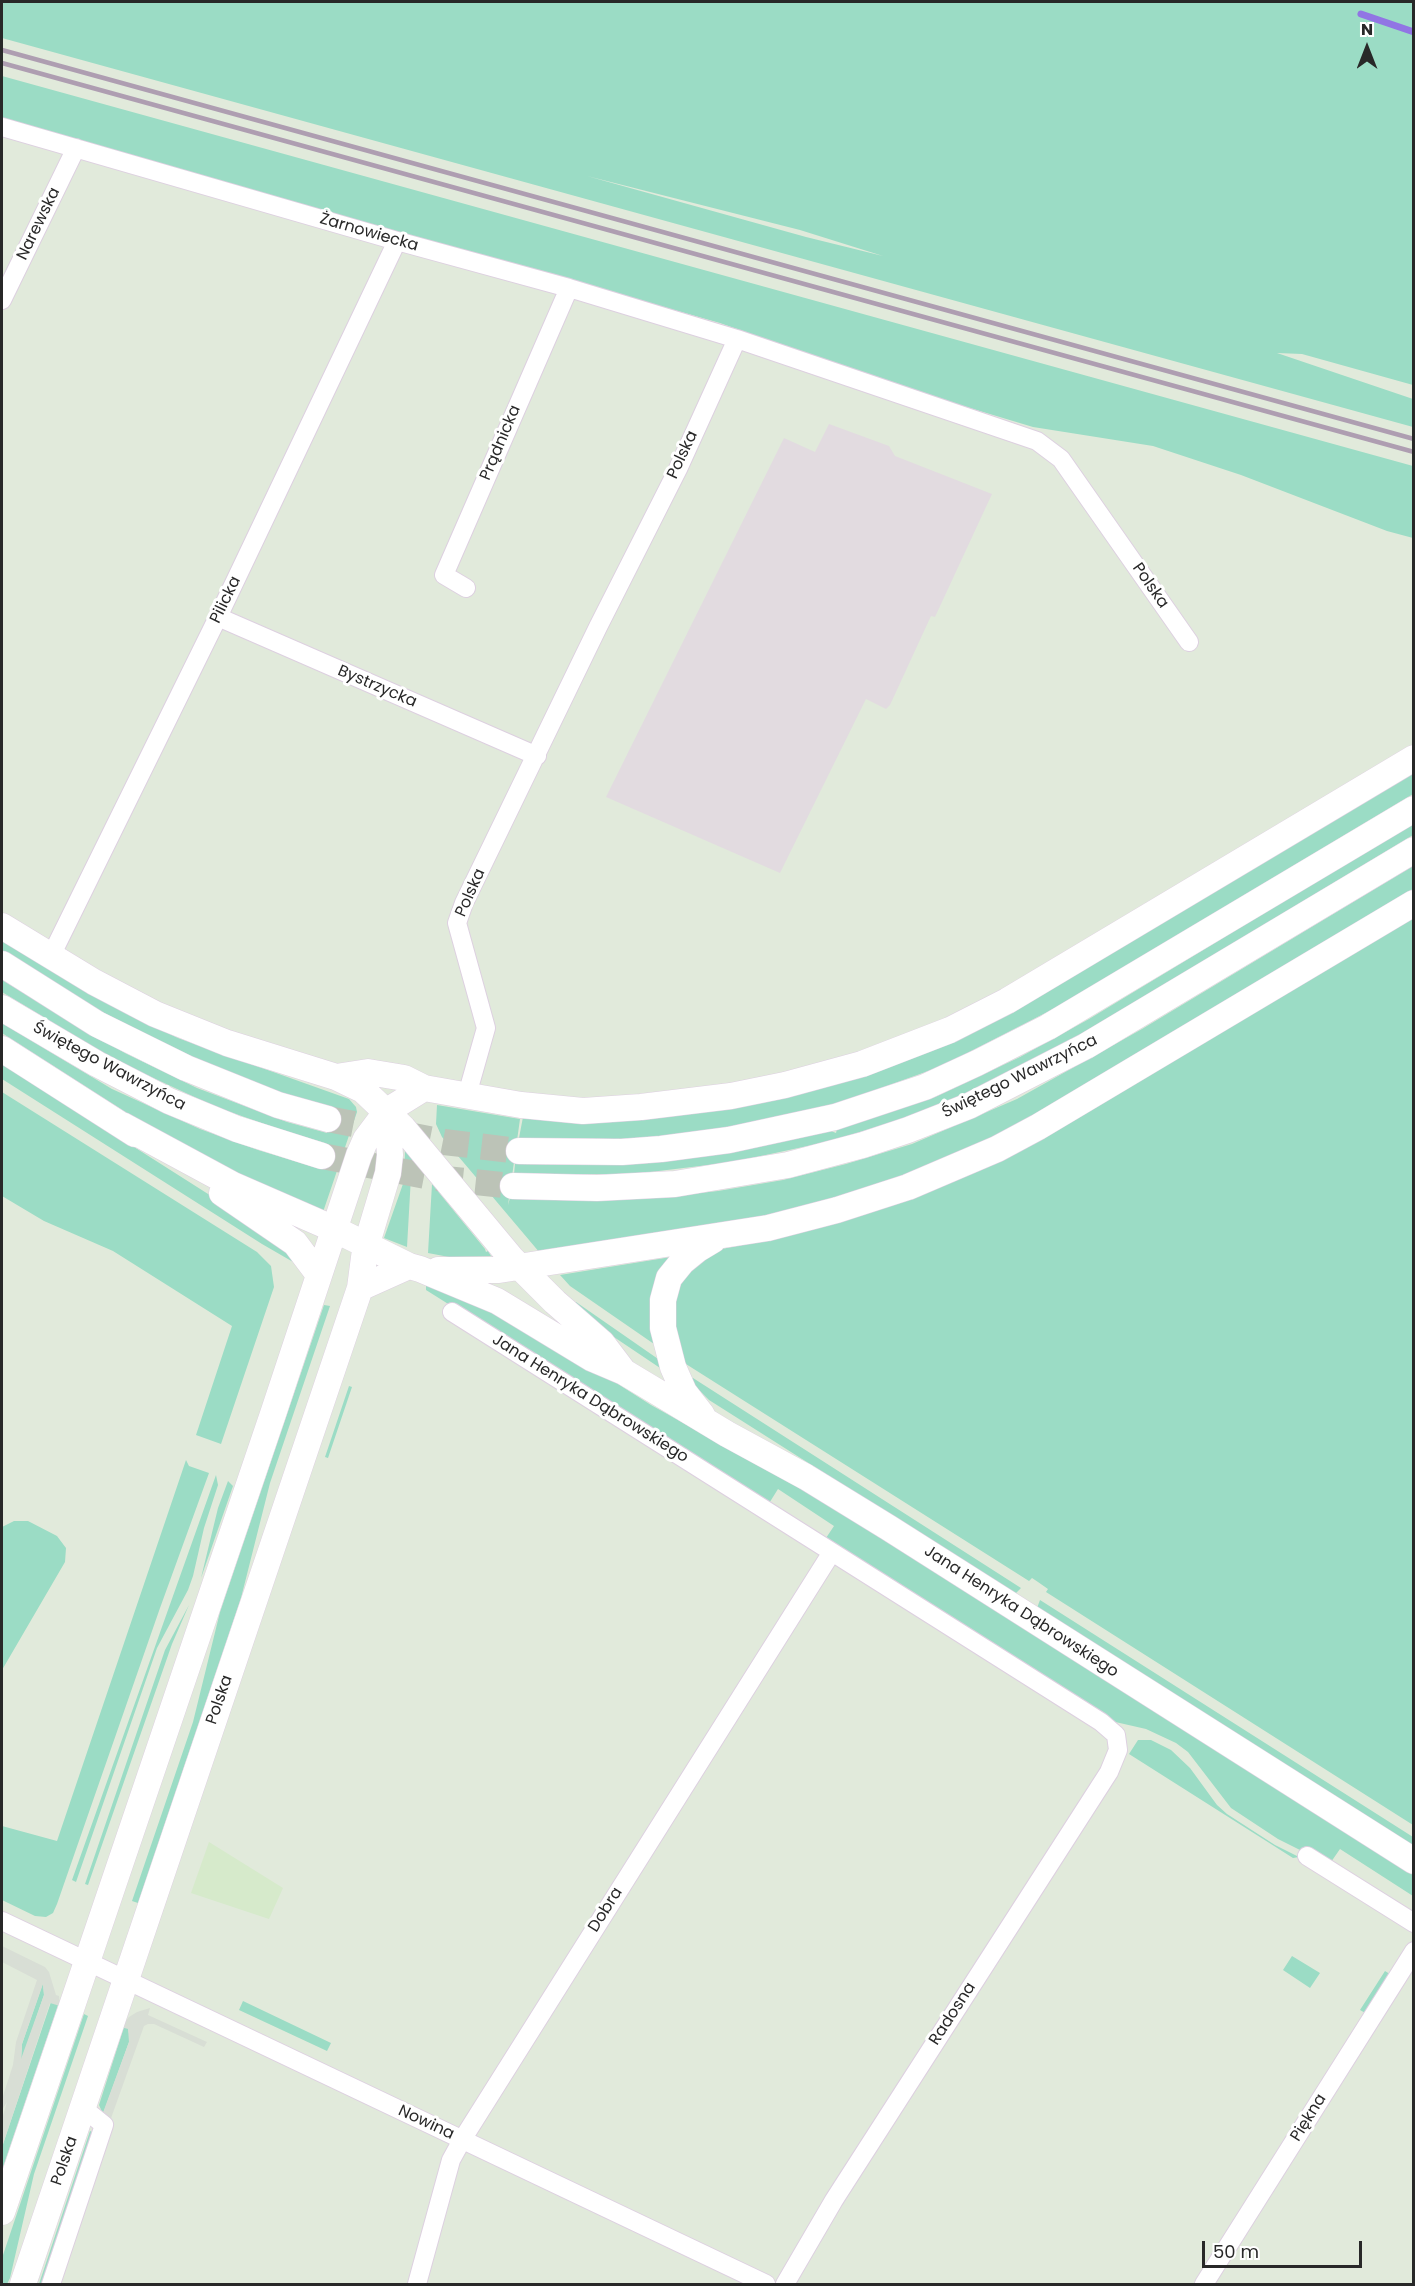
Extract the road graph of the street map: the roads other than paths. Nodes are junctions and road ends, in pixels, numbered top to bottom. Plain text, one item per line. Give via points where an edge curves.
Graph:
1 (2, 127) edge
2 (76, 148) junction
3 (397, 241) junction
4 (569, 288) junction
5 (2, 300) edge
6 (737, 339) junction
7 (466, 588) dead end
8 (218, 617) junction
9 (1190, 642) dead end
10 (537, 756) junction
11 (1413, 758) edge
12 (1413, 809) edge
13 (1413, 850) edge
14 (1413, 903) edge
15 (2, 926) edge
16 (51, 956) junction
17 (2, 964) edge
18 (2, 1008) edge
19 (2, 1049) edge
20 (336, 1077) junction
21 (424, 1088) junction
22 (467, 1095) junction
23 (387, 1110) junction
24 (328, 1119) tunnel mouth
25 (122, 1125) junction
26 (519, 1151) tunnel mouth
27 (322, 1156) tunnel mouth
28 (513, 1186) tunnel mouth
29 (334, 1229) junction
30 (721, 1236) junction
31 (367, 1244) junction
32 (520, 1267) junction
33 (414, 1268) junction
34 (319, 1275) junction
35 (360, 1288) junction
36 (452, 1312) dead end
37 (624, 1372) junction
38 (710, 1424) junction
39 (832, 1552) junction
40 (1118, 1743) joint
41 (1307, 1856) dead end
42 (1413, 1861) edge
43 (2, 1921) edge
44 (1413, 1923) edge
45 (1413, 1951) edge
46 (86, 1961) junction
47 (125, 1980) junction
48 (82, 2108) junction
49 (462, 2140) junction
50 (2, 2212) edge
51 (23, 2284) edge
52 (51, 2284) edge
53 (417, 2284) edge
54 (766, 2284) edge
55 (785, 2284) edge
56 (1204, 2284) edge

1 - 2 street, Żarnowiecka
2 - 3 street, Żarnowiecka
2 - 5 street, Narewska
3 - 4 street, Żarnowiecka
3 - 8 street, Pilicka
4 - 6 street, Żarnowiecka
4 - 7 street, Prądnicka via 444,574
6 - 9 street, Polska via 1037,441 1061,459
6 - 10 street, Polska via 678,469
8 - 10 street, Bystrzycka
8 - 16 street, Pilicka
10 - 22 street, Polska via 457,923 486,1028
11 - 22 main road via 1007,1001 950,1030 879,1058 786,1085 721,1098 633,1108 553,1109
12 - 26 main road, Świętego Wawrzyńca via 1066,1017 925,1087 835,1117 720,1141 622,1152
13 - 28 main road, Świętego Wawrzyńca via 1086,1046 969,1106 908,1130 788,1165 675,1184 597,1188
14 - 30 main road via 997,1149 908,1187 837,1210
15 - 16 main road, Jana Henryka Dąbrowskiego
16 - 20 main road, Jana Henryka Dąbrowskiego via 191,1030
17 - 24 main road, Świętego Wawrzyńca via 97,1024 168,1060 278,1105
18 - 27 main road, Świętego Wawrzyńca via 169,1101 237,1129
19 - 25 main road
20 - 21 main road via 368,1072 404,1078
20 - 23 main road, Jana Henryka Dąbrowskiego via 363,1090
21 - 22 main road
21 - 23 main road
23 - 29 main road via 366,1139
23 - 31 main road, Polska via 388,1173
23 - 32 main road, Jana Henryka Dąbrowskiego
25 - 29 main road, Jana Henryka Dąbrowskiego via 233,1185
25 - 34 main road via 295,1243
29 - 31 main road, Jana Henryka Dąbrowskiego
29 - 34 main road
30 - 32 main road
30 - 38 main road via 682,1262 669,1278 663,1299 663,1328 676,1375 688,1398
31 - 33 main road, Jana Henryka Dąbrowskiego
31 - 35 main road, Polska
32 - 33 main road via 468,1272
32 - 37 main road, Jana Henryka Dąbrowskiego via 602,1343
33 - 35 main road
33 - 37 main road, Jana Henryka Dąbrowskiego via 497,1301 591,1358
34 - 46 main road
35 - 47 main road, Polska
36 - 39 street, Jana Henryka Dąbrowskiego
37 - 38 main road, Jana Henryka Dąbrowskiego
38 - 42 main road, Jana Henryka Dąbrowskiego via 880,1522
39 - 40 street, Jana Henryka Dąbrowskiego via 1101,1722 1114,1732
39 - 49 street, Dobra
40 - 55 street, Radosna via 1109,1772 834,2200
41 - 44 street
43 - 46 street, Nowina
45 - 56 street, Piękna
46 - 47 street, Nowina
46 - 50 main road
47 - 48 main road, Polska
47 - 49 street, Nowina
48 - 51 main road, Polska
48 - 52 street, Polska via 104,2125
49 - 53 street, Dobra via 451,2160
49 - 54 street, Nowina

